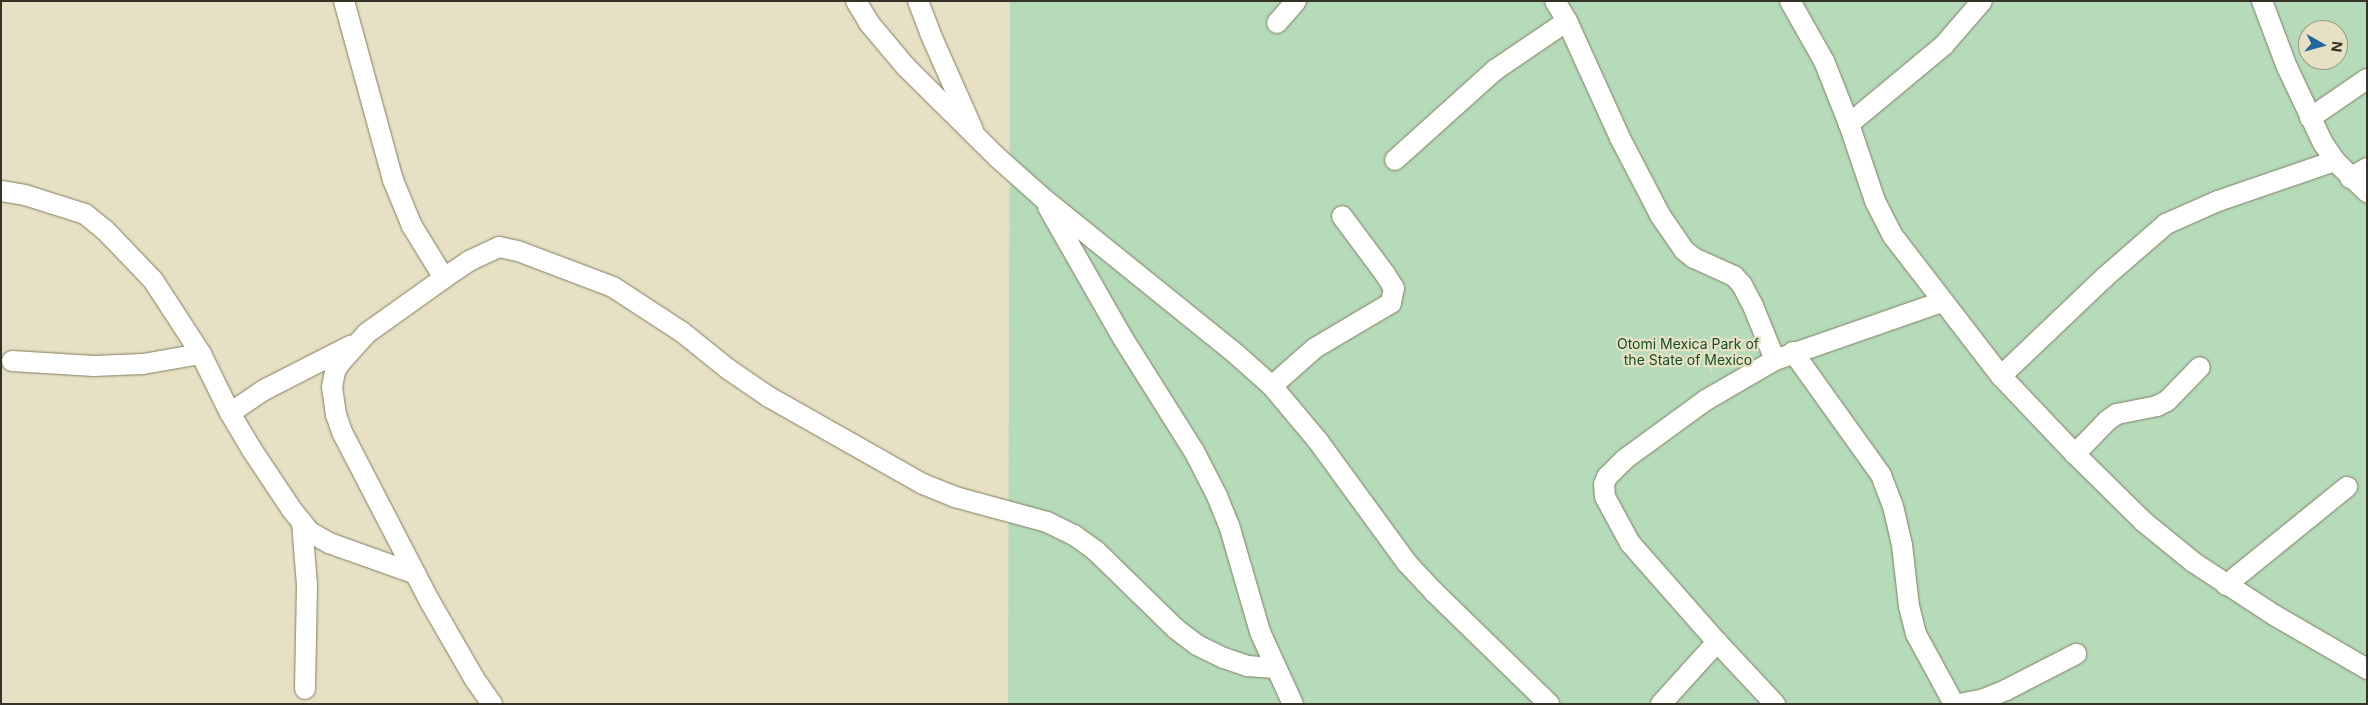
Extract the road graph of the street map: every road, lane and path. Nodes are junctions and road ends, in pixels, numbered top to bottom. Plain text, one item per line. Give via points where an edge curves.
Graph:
1 (344, 1) edge
2 (856, 1) edge
3 (918, 1) edge
4 (1296, 1) edge
5 (1554, 1) edge
6 (1790, 1) edge
7 (1982, 1) edge
8 (2262, 1) edge
9 (1567, 21) junction
10 (1277, 23) dead end
11 (2367, 79) edge
12 (2310, 118) junction
13 (1850, 124) junction
14 (976, 137) junction
15 (1395, 160) dead end
16 (2335, 161) junction
17 (2358, 173) edge
18 (1, 191) edge
19 (2367, 192) edge
20 (1044, 198) junction
21 (1342, 216) dead end
22 (444, 278) junction
23 (1942, 302) junction
24 (355, 344) junction
25 (1793, 352) junction
26 (201, 354) junction
27 (1775, 360) junction
28 (12, 361) dead end
29 (2200, 367) dead end
30 (2001, 376) junction
31 (1272, 386) junction
32 (230, 413) junction
33 (2075, 454) junction
34 (2346, 487) dead end
35 (302, 522) junction
36 (416, 574) junction
37 (2226, 584) junction
38 (1717, 642) junction
39 (2076, 654) dead end
40 (1275, 668) junction
41 (2367, 669) edge
42 (305, 689) dead end
43 (492, 704) edge
44 (1293, 704) edge
45 (1549, 704) edge
46 (1661, 704) edge
47 (1776, 704) edge
48 (1954, 704) edge
49 (1959, 704) edge

1 - 22 street via 393,180 412,226
2 - 14 street via 906,67
3 - 14 street
4 - 10 street
5 - 9 street
6 - 13 street via 1824,62
7 - 13 street via 1944,46
8 - 12 street
9 - 15 street via 1495,70
9 - 27 street via 1620,138 1660,216 1684,250 1734,276 1742,285 1754,306
11 - 12 street
12 - 16 street
13 - 23 street via 1876,201 1893,236
14 - 20 street
16 - 17 street
16 - 30 street via 2218,201 2166,224
17 - 19 street
18 - 26 street via 85,214 105,230 153,280
20 - 31 street
20 - 40 street via 1124,340 1194,451 1217,496 1229,525 1260,632
21 - 31 street via 1394,288 1391,302 1315,348
22 - 24 street
22 - 40 street via 499,247 518,251 613,287 682,332 769,397 923,484 955,498 1047,522 1074,535 1101,556 1176,629 1198,645 1247,666
23 - 25 street
23 - 30 street
24 - 32 street via 264,390
24 - 36 street via 340,362 332,379 336,415
25 - 27 street
25 - 48 street via 1881,475 1902,545 1909,606 1916,634
26 - 28 street via 143,364 94,366
26 - 32 street
27 - 38 street via 1706,400 1652,438 1615,467 1604,484 1609,507 1630,543
29 - 33 street via 2167,401 2117,414 2108,420
30 - 33 street
31 - 45 street via 1318,442 1407,563
32 - 35 street
33 - 37 street via 2144,522
34 - 37 street
35 - 36 street via 324,541
35 - 42 street via 307,585
36 - 43 street via 451,639
37 - 41 street
38 - 46 street
38 - 47 street
39 - 49 street via 2006,690
40 - 44 street

